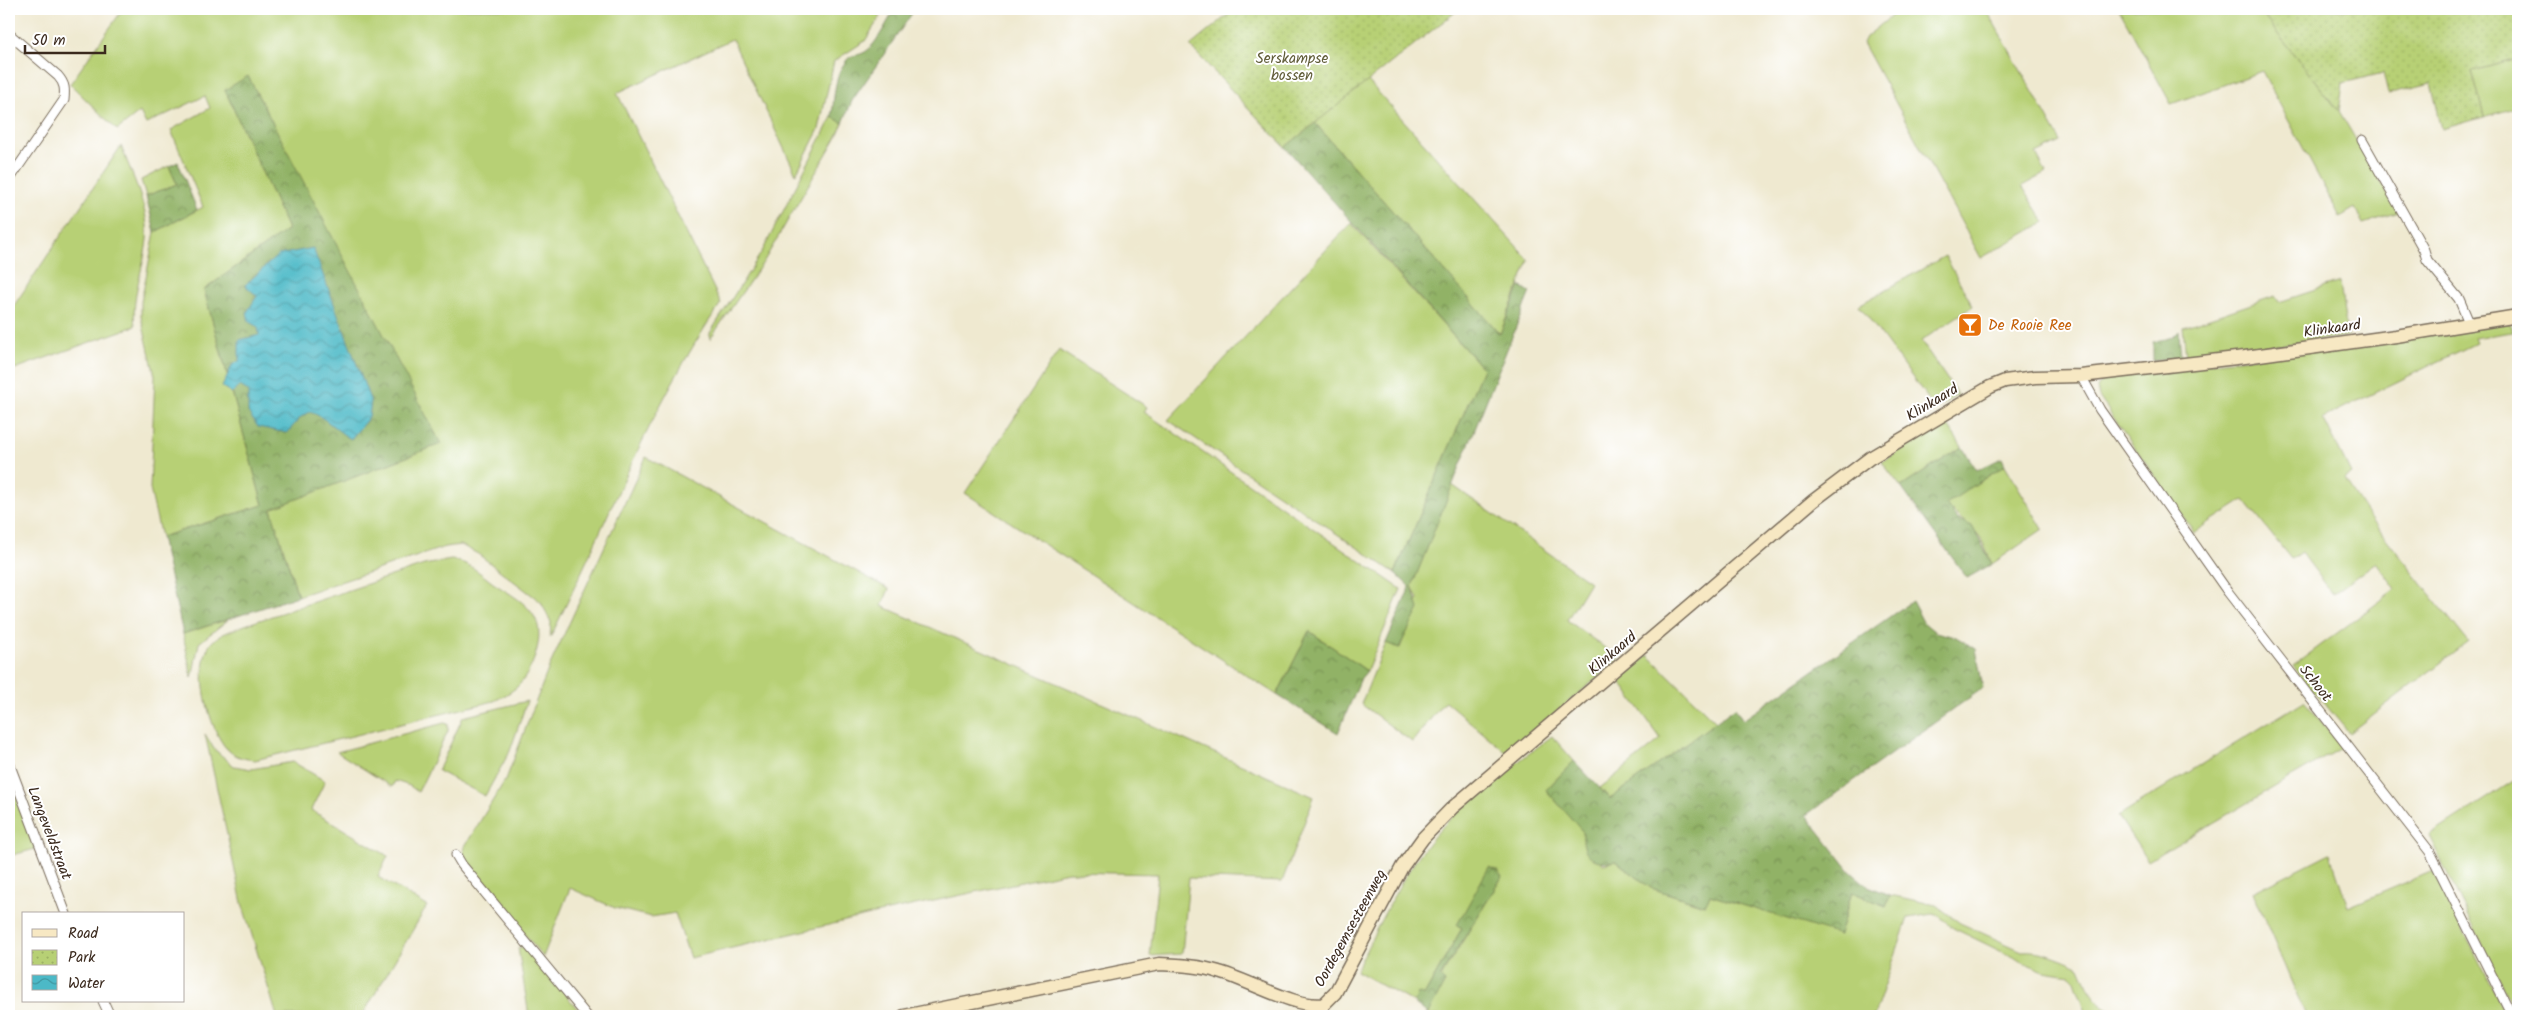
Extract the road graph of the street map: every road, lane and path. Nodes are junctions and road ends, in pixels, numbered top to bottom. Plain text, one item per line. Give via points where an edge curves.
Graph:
1 (9, 34) edge
2 (2362, 140) dead end
3 (9, 180) edge
4 (2518, 316) edge
5 (2470, 325) junction
6 (2081, 376) junction
7 (1518, 754) joint
8 (9, 763) edge
9 (456, 855) dead end
10 (65, 912) edge
11 (104, 1002) edge
12 (1323, 1010) edge
13 (110, 1016) edge
14 (587, 1016) edge
15 (904, 1016) edge
16 (2512, 1016) edge

1 - 3 street via 58,76 65,90 64,100
2 - 5 street via 2424,250 2426,260 2459,299
4 - 5 street, Klinkaard
5 - 6 street, Klinkaard
6 - 7 street, Klinkaard via 2018,378 1990,387 1870,458 1813,501
6 - 16 street, Schoot via 2100,410 2228,592 2430,852
7 - 12 street, Oordegemsesteenweg via 1452,808 1423,838 1402,867
8 - 10 street, Langeveldstraat
9 - 14 street
11 - 13 street
12 - 15 street, Oordegemsesteenweg via 1219,971 1159,964

